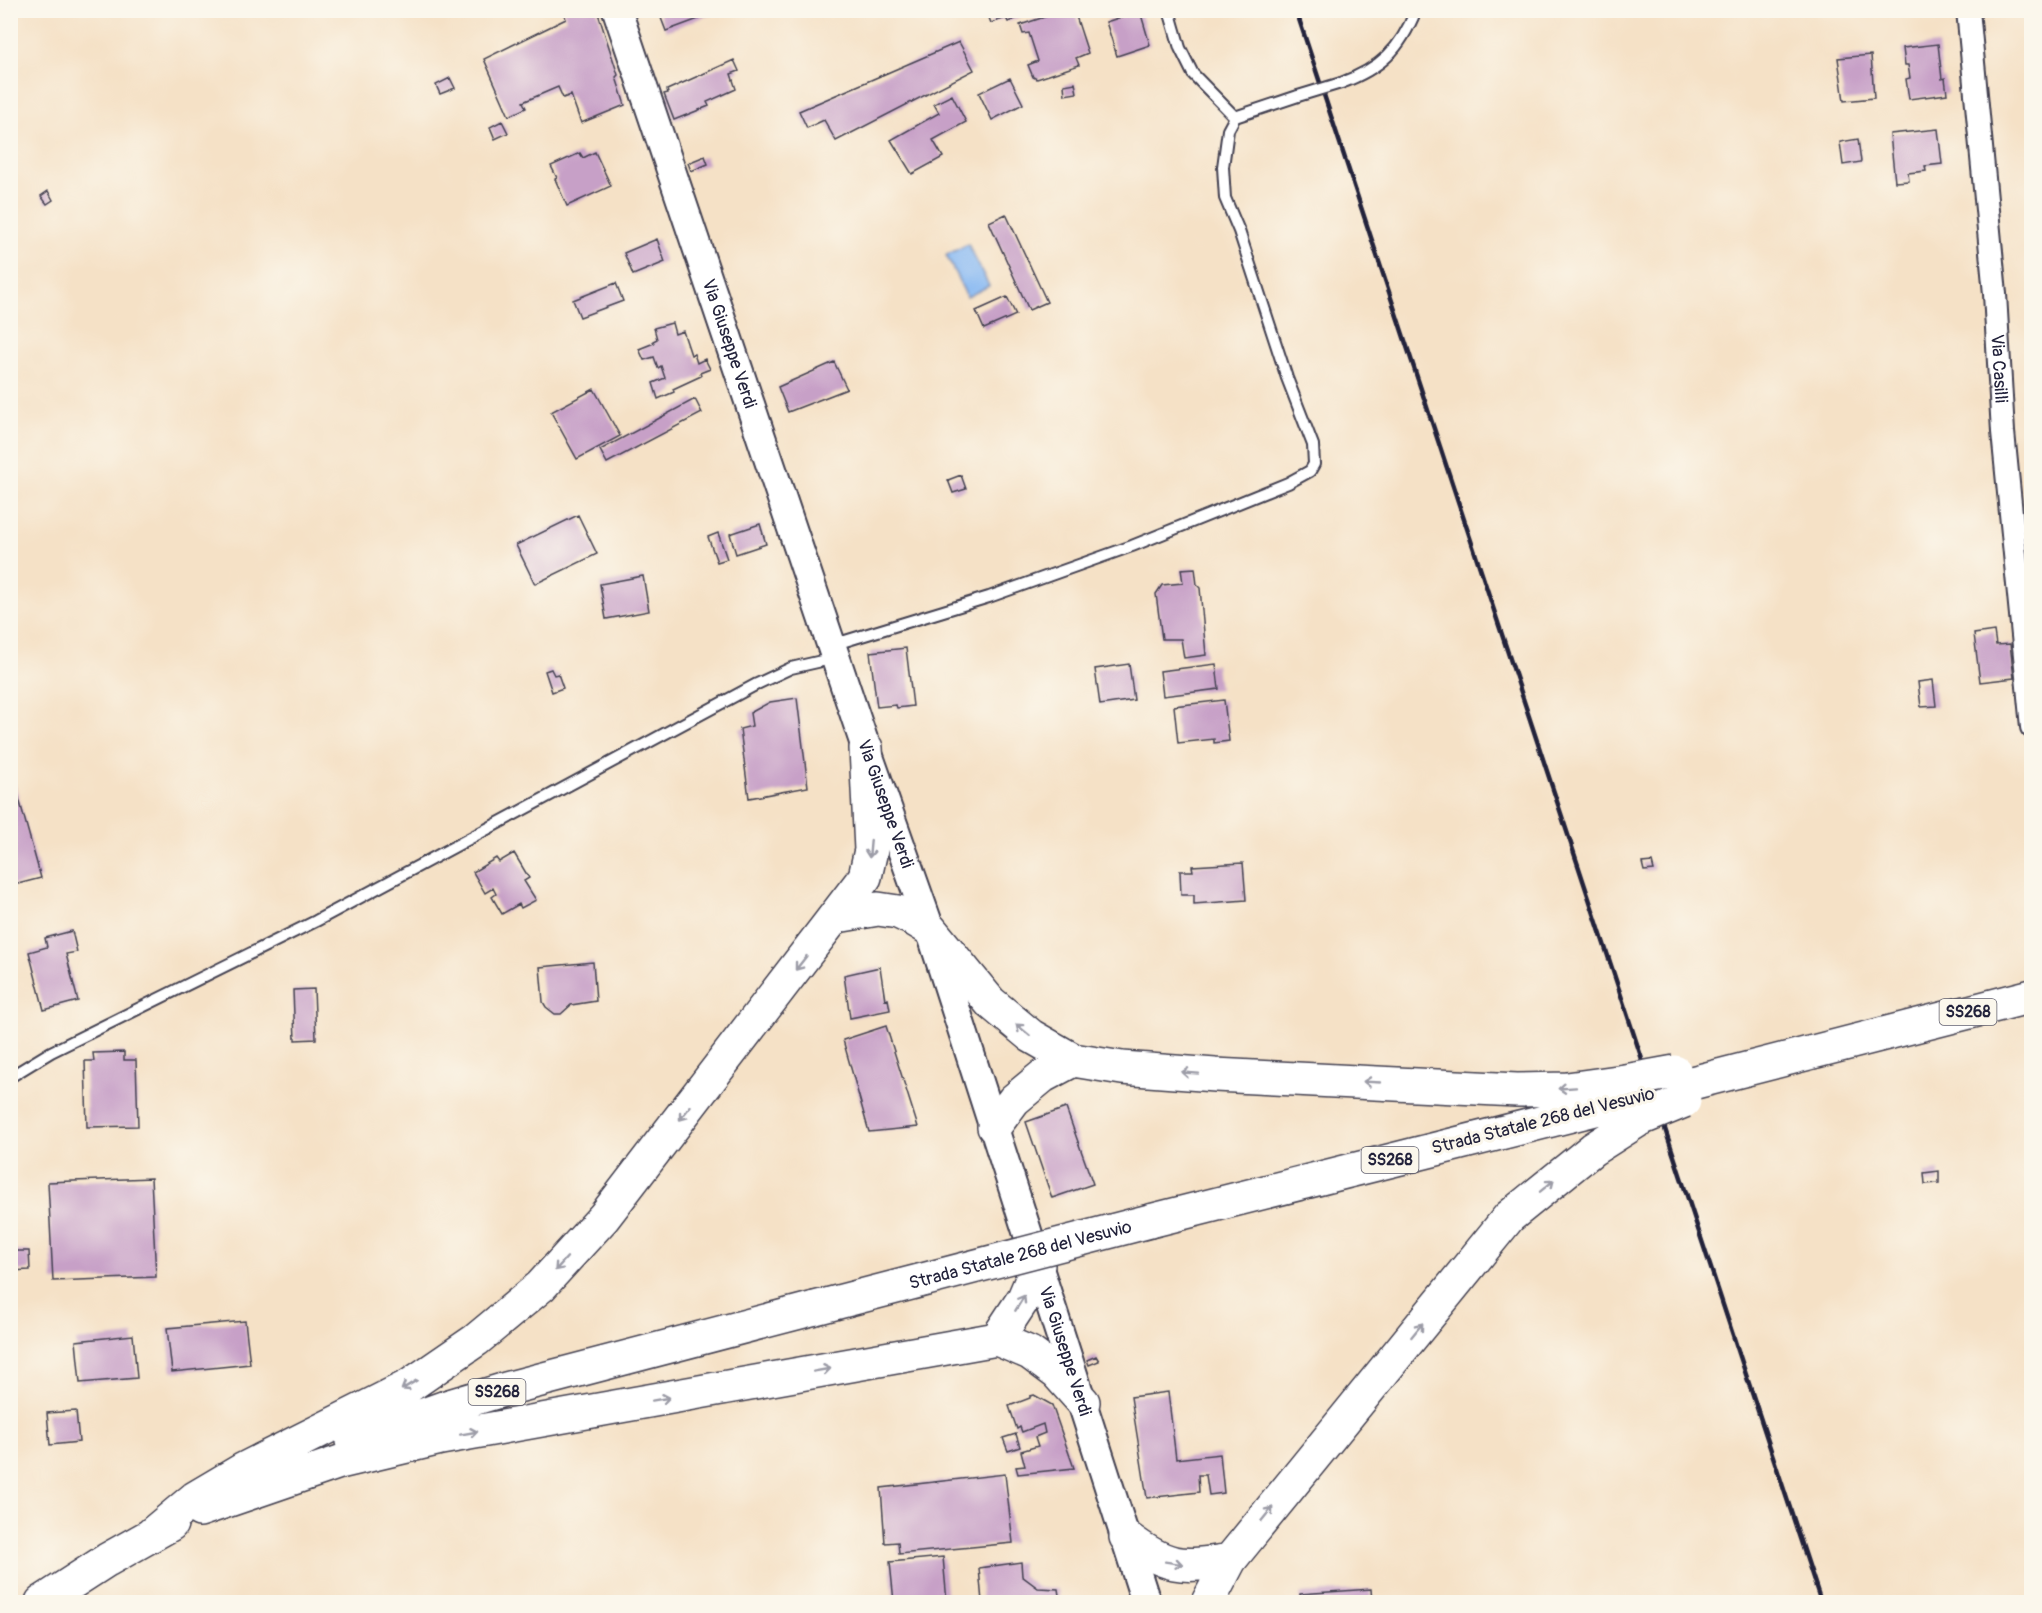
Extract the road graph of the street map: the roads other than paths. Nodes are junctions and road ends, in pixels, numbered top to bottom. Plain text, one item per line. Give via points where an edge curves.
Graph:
1 (617, 10) edge
2 (1168, 10) edge
3 (1416, 10) edge
4 (1968, 10) edge
5 (1235, 117) junction
6 (834, 652) junction
7 (2031, 728) edge
8 (866, 748) junction
9 (837, 916) junction
10 (930, 929) junction
11 (2028, 997) edge
12 (1912, 1027) junction
13 (1073, 1060) junction
14 (10, 1077) edge
15 (1680, 1086) junction
16 (1632, 1100) junction
17 (994, 1127) junction
18 (1038, 1264) junction
19 (997, 1339) junction
20 (1083, 1402) junction
21 (191, 1513) junction
22 (152, 1534) junction
23 (1126, 1537) junction
24 (1230, 1560) junction
25 (42, 1602) edge
26 (1146, 1602) edge
27 (1208, 1602) edge

1 - 6 street, Via Giuseppe Verdi
2 - 5 lane via 1193,74
3 - 5 lane, bridge via 1407,32 1390,55 1364,74
4 - 7 street, Via Casilli
5 - 6 lane via 1228,130 1223,167 1226,198 1313,445 1314,464 1310,471 1132,546
6 - 8 street, Via Giuseppe Verdi
6 - 14 lane via 757,684 316,921 51,1052
8 -> 9 highway via 871,850 865,877
8 - 10 street, Via Giuseppe Verdi
9 - 10 highway via 878,909 898,912
9 -> 22 highway via 604,1217 541,1286 476,1340 409,1386 244,1469 195,1498
13 -> 10 highway via 1031,1036 990,1002
10 - 17 street, Via Giuseppe Verdi
11 - 12 highway, SS268
12 - 15 highway, SS268 via 1827,1048 1764,1053
12 - 15 highway via 1780,1076
16 -> 13 highway via 1567,1089 1516,1090 1215,1075
13 - 17 highway via 1043,1076 1014,1100
15 - 16 highway, bridge
16 - 21 highway, Strada Statale 268 del Vesuvio / SS268, bridge via 585,1367 446,1407 326,1450
24 -> 16 highway via 1509,1217 1593,1149
17 - 18 street, Via Giuseppe Verdi
19 -> 18 highway via 1024,1298
18 - 20 street, Via Giuseppe Verdi
19 - 20 highway via 1030,1353 1057,1373
21 -> 19 highway via 340,1462 441,1438
20 - 23 street, Via Giuseppe Verdi
21 - 22 highway, Strada Statale 268 del Vesuvio / SS268
22 - 25 highway, Strada Statale 268 del Vesuvio / SS268
23 -> 24 highway via 1148,1554 1169,1563 1197,1565
23 - 26 street, Via Giuseppe Verdi
24 - 27 highway

